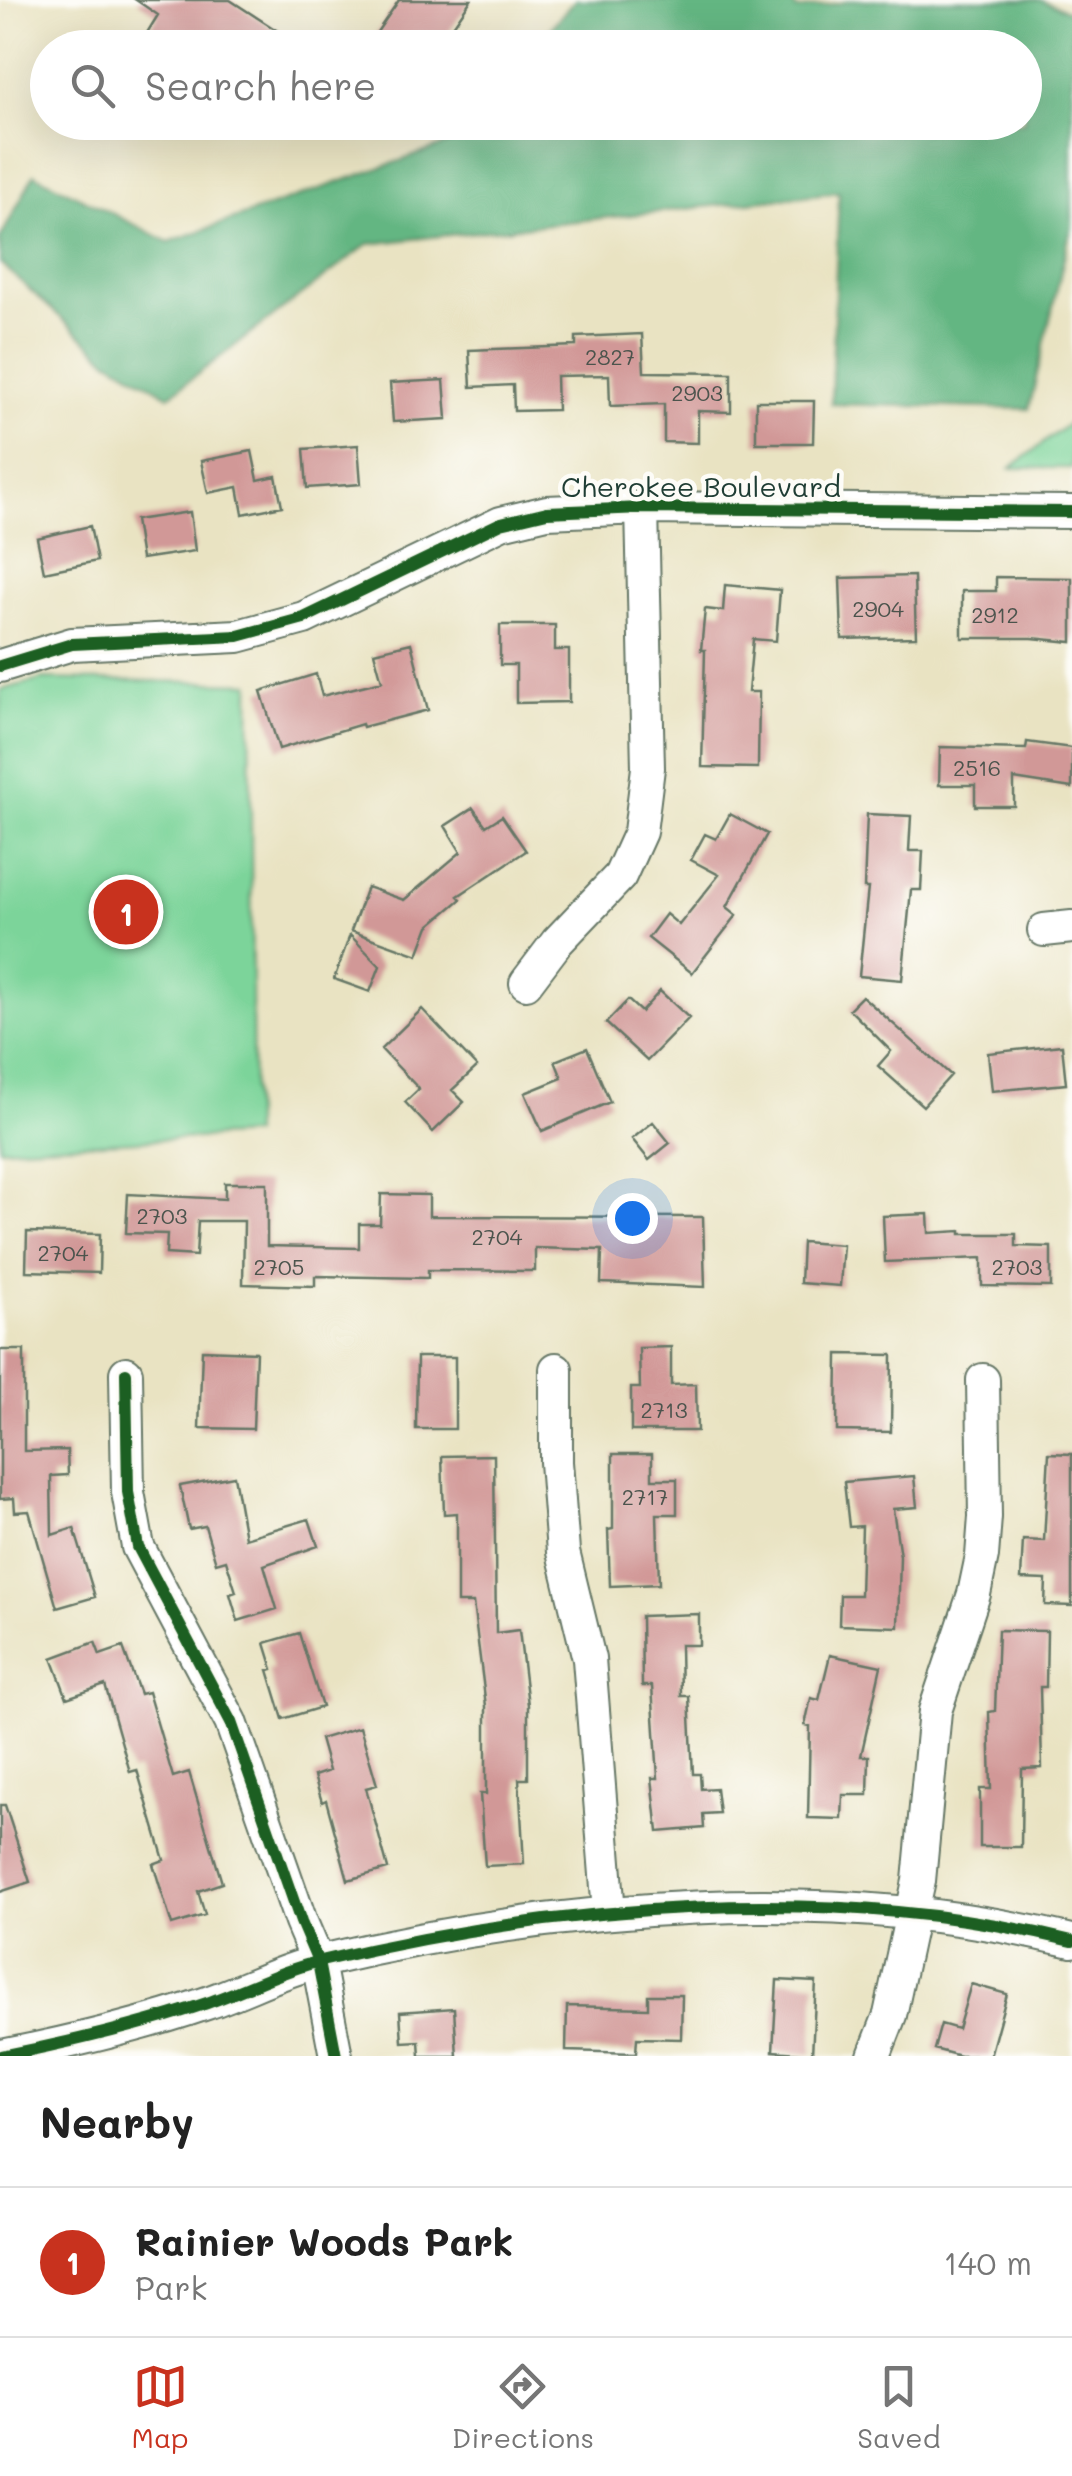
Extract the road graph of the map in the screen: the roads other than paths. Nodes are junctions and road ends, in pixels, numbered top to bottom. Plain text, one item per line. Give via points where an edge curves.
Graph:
1 (642, 508) junction
2 (1072, 512) edge
3 (0, 666) edge
4 (526, 983) dead end
5 (556, 1369) dead end
6 (126, 1373) dead end
7 (983, 1380) dead end
8 (609, 1913) junction
9 (911, 1915) junction
10 (1072, 1941) edge
11 (318, 1962) junction
12 (2, 2056) edge
13 (336, 2056) edge
14 (874, 2056) edge

1 - 2 street, Cherokee Boulevard
1 - 3 street, Cherokee Boulevard via 547,512 502,522 304,618 238,636 72,644
1 - 4 street via 648,768 640,832 620,876
5 - 8 street via 563,1552 590,1658
6 - 11 street via 128,1492 138,1547 230,1722
7 - 9 street via 982,1556 936,1711
8 - 9 street via 730,1906
8 - 11 street via 518,1923
9 - 10 street
9 - 14 street via 890,2015
11 - 12 street via 205,2004
11 - 13 street

